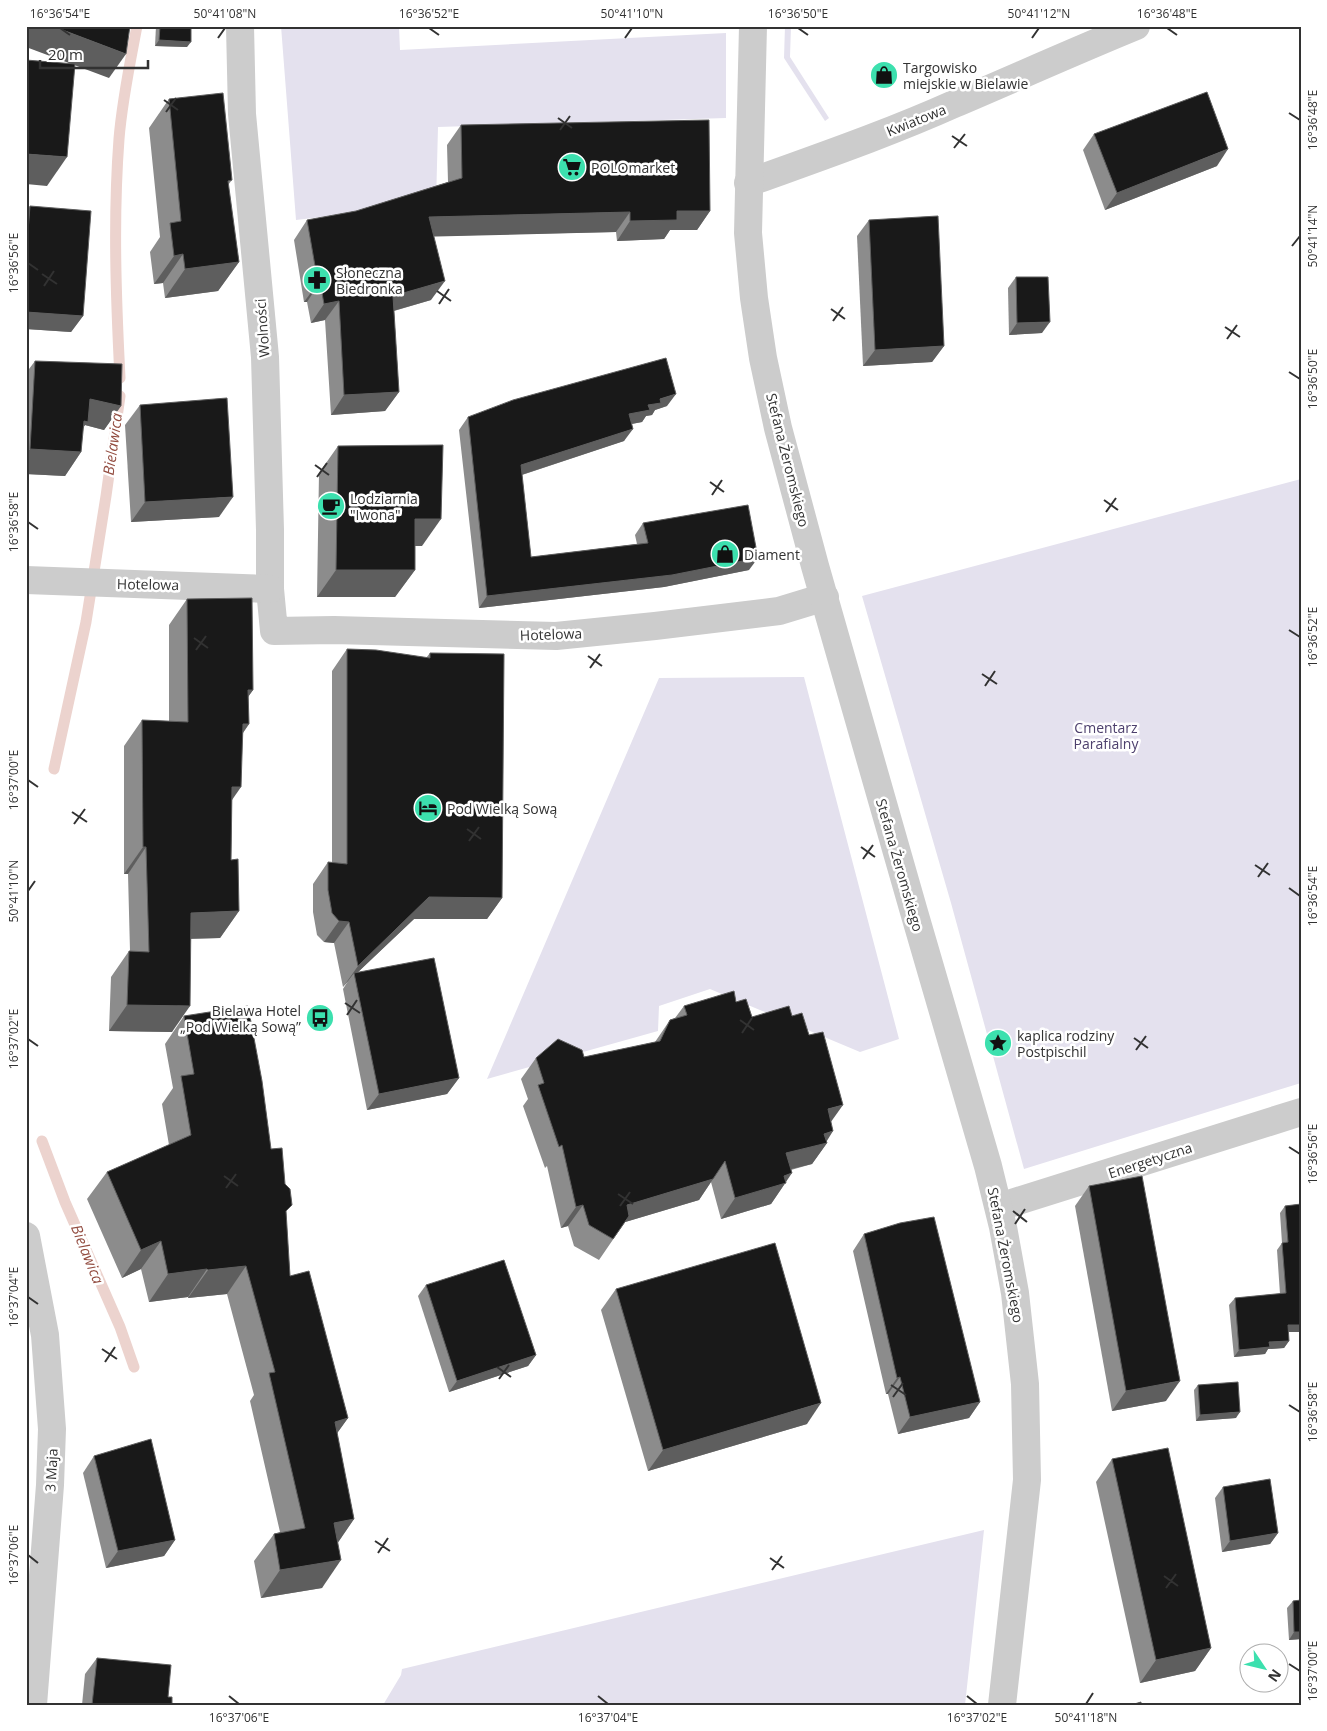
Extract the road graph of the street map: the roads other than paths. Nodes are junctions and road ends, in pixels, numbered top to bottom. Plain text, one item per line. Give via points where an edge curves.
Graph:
1 (240, 26) edge
2 (752, 26) edge
3 (1136, 26) edge
4 (748, 184) junction
5 (26, 580) edge
6 (270, 588) junction
7 (825, 597) junction
8 (274, 631) joint
9 (1301, 1112) edge
10 (999, 1207) junction
11 (26, 1236) edge
12 (34, 1705) edge
13 (1002, 1705) edge

1 - 6 street, Wolności via 242,114 265,356
2 - 4 street, Stefana Żeromskiego
3 - 4 street, Kwiatowa via 855,145
4 - 7 street, Stefana Żeromskiego via 748,233 763,358 778,428
5 - 6 street, Hotelowa
6 - 8 street, Wolności
7 - 8 street, Hotelowa via 779,611 556,636
7 - 10 street, Stefana Żeromskiego
9 - 10 street, Energetyczna
10 - 13 street, Stefana Żeromskiego via 1019,1323 1028,1457
11 - 12 street, 3 Maja via 45,1335 52,1429

